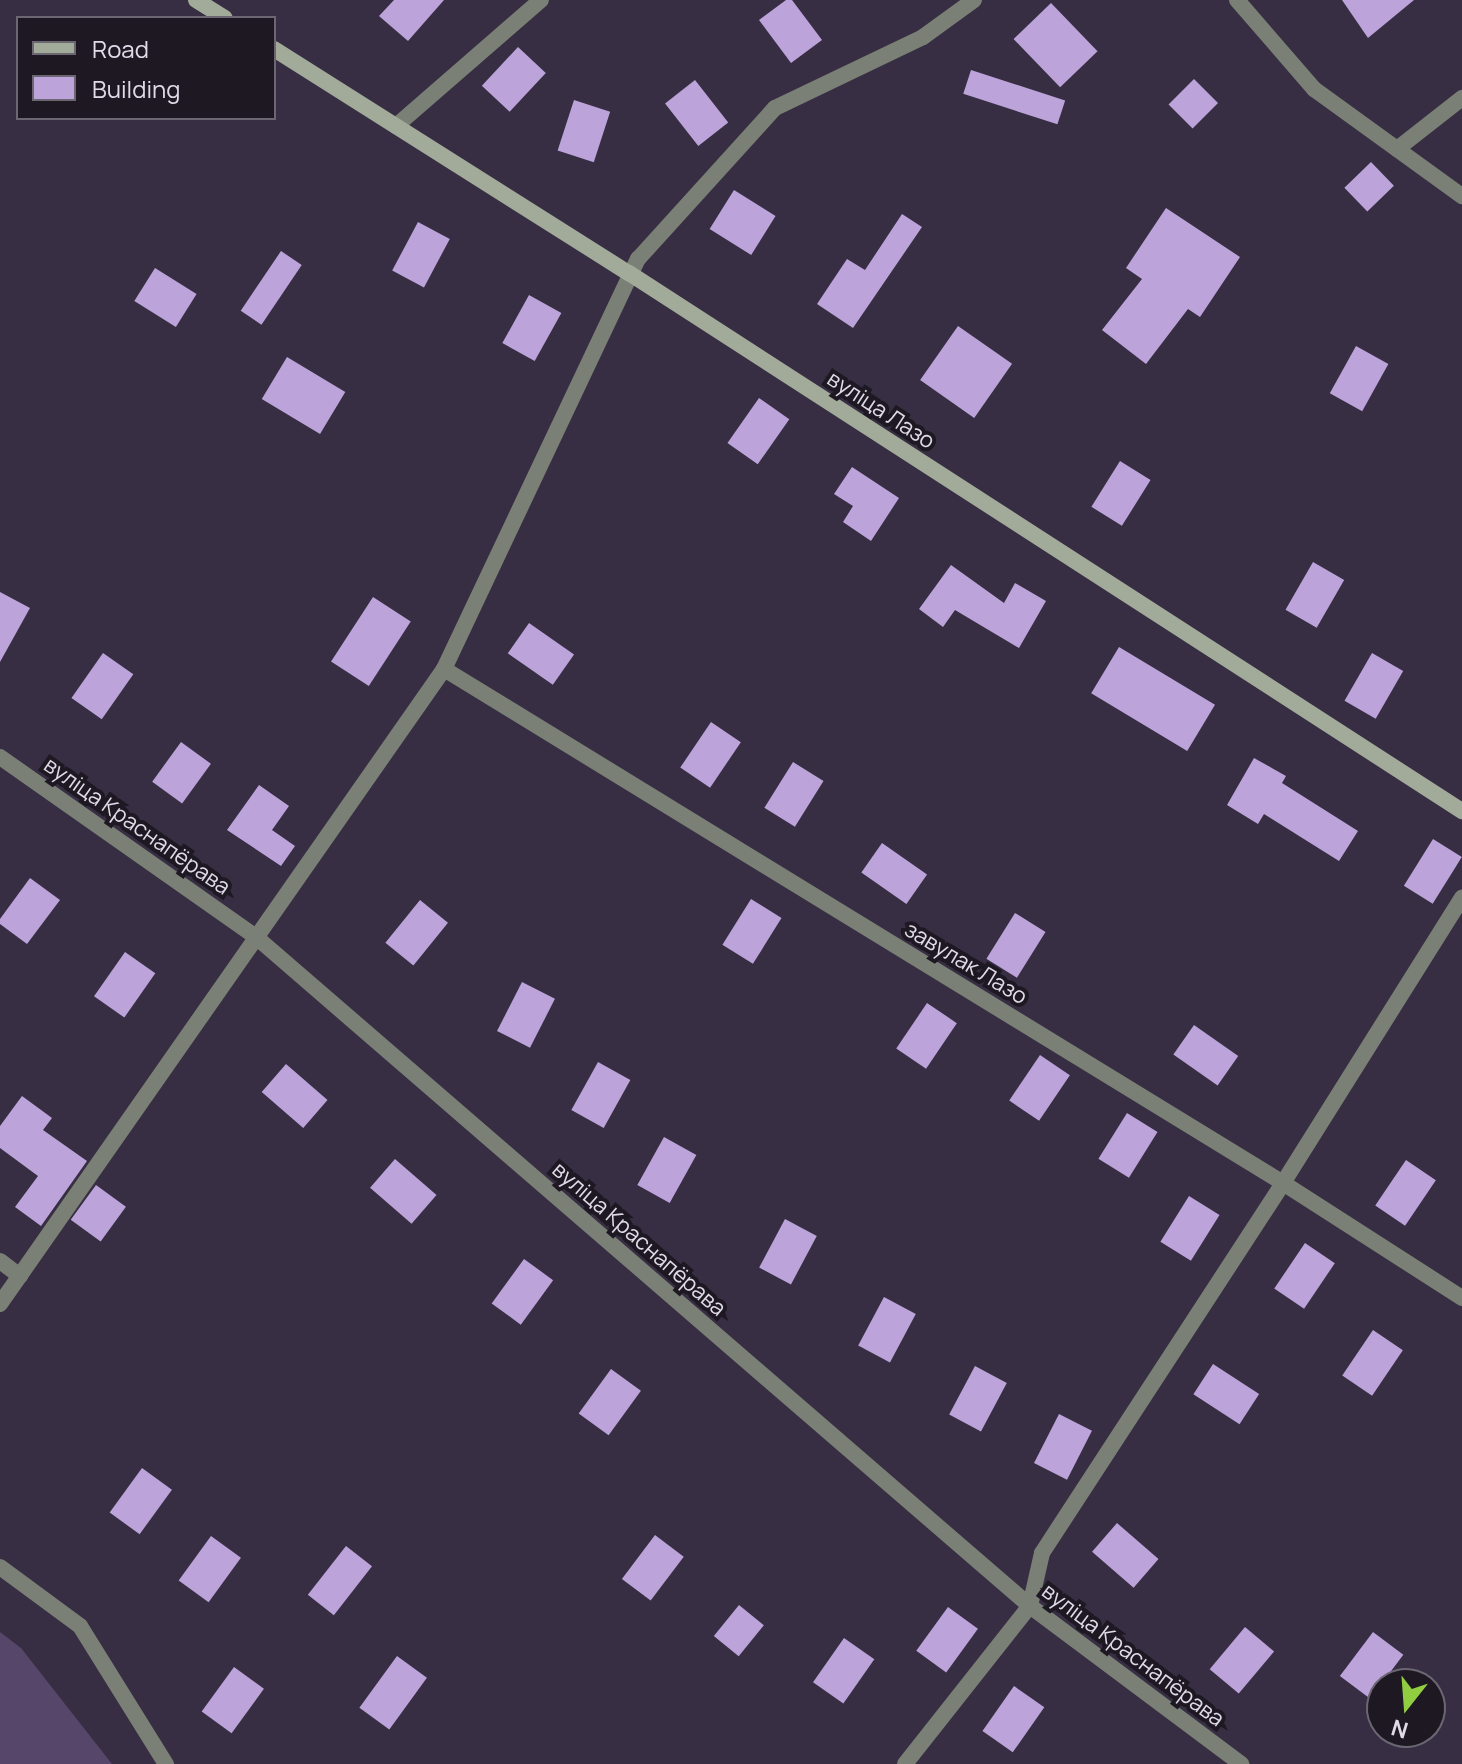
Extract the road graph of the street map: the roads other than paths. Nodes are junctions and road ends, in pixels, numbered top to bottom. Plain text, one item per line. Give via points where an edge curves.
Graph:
1 (196, 0) edge
2 (541, 0) edge
3 (974, 0) edge
4 (1237, 0) edge
5 (222, 16) edge
6 (276, 50) edge
7 (1462, 98) edge
8 (396, 126) junction
9 (1397, 149) junction
10 (1462, 196) edge
11 (629, 273) junction
12 (444, 669) junction
13 (0, 757) edge
14 (1462, 811) edge
15 (1462, 898) edge
16 (256, 937) junction
17 (1283, 1183) junction
18 (0, 1261) edge
19 (20, 1276) junction
20 (1462, 1298) edge
21 (0, 1304) edge
22 (0, 1567) edge
23 (1030, 1606) junction
24 (166, 1764) edge
25 (905, 1764) edge
26 (1241, 1764) edge

1 - 5 main road
2 - 8 street
3 - 11 street via 923,37 775,108
4 - 9 street via 1314,89
6 - 8 main road, вуліца Лазо
7 - 9 street
8 - 11 main road, вуліца Лазо
9 - 10 street
11 - 12 street
11 - 14 main road, вуліца Лазо
12 - 16 street
12 - 17 street, завулак Лазо
13 - 16 street, вуліца Краснапёрава
15 - 17 street
16 - 19 street
16 - 23 street, вуліца Краснапёрава
17 - 20 street, завулак Лазо
17 - 23 street via 1042,1553
18 - 19 street
19 - 21 street
22 - 24 street via 80,1626
23 - 25 street
23 - 26 street, вуліца Краснапёрава

